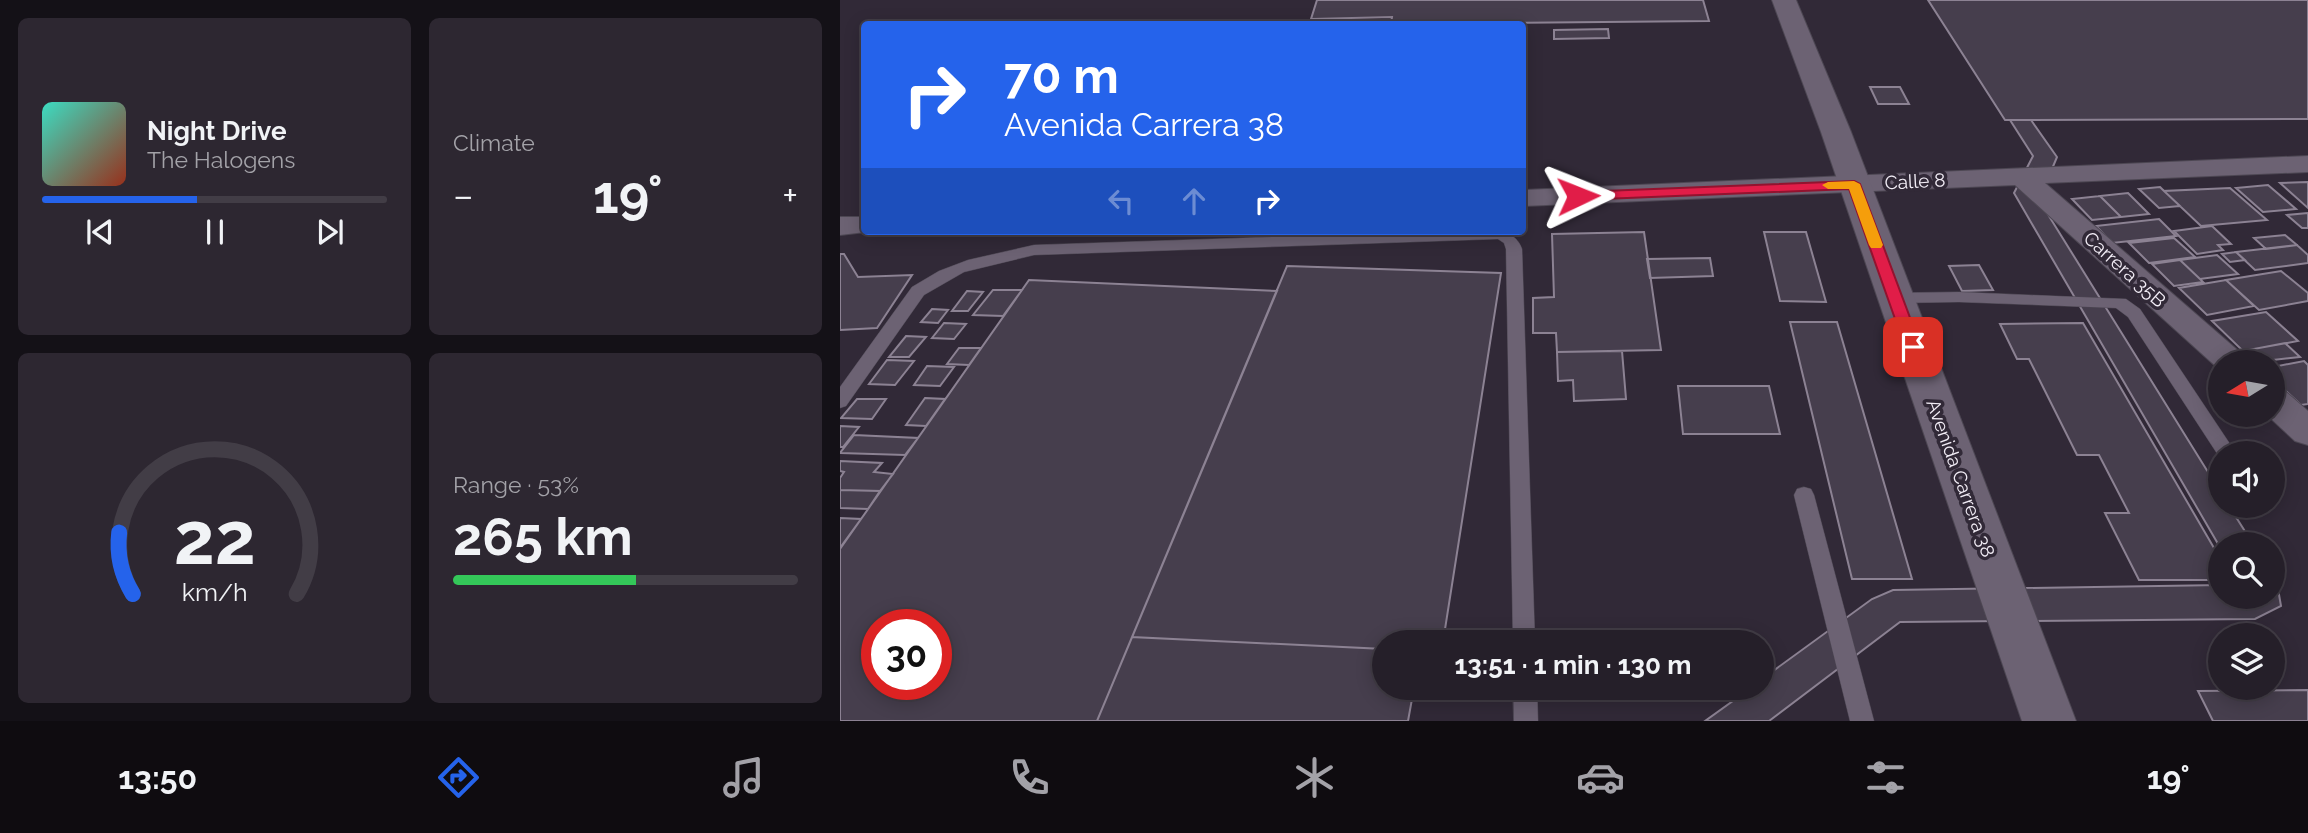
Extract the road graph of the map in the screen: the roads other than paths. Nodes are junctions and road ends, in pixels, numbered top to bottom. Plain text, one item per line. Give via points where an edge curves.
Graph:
1 (1784, 0) edge
2 (2308, 164) edge
3 (2021, 176) junction
4 (1854, 184) junction
5 (1526, 198) edge
6 (861, 225) edge
7 (840, 226) edge
8 (1458, 235) edge
9 (1496, 235) edge
10 (1895, 298) junction
11 (2217, 350) edge
12 (840, 401) edge
13 (2219, 441) edge
14 (1804, 495) dead end
15 (1524, 630) edge
16 (1525, 700) edge
17 (1526, 721) edge
18 (1862, 721) edge
19 (2049, 721) edge

1 - 4 street, Avenida Carrera 38
2 - 3 street, Calle 8
3 - 4 street, Calle 8
3 - 11 street, Carrera 35B
4 - 5 street, Calle 8
4 - 10 street, Avenida Carrera 38
6 - 7 street
8 - 12 lane via 1034,250 993,258 935,278 918,291
9 - 15 lane via 1507,236 1514,249
10 - 13 lane via 2120,303 2134,313
10 - 19 street, Avenida Carrera 38
14 - 18 lane
16 - 17 lane

